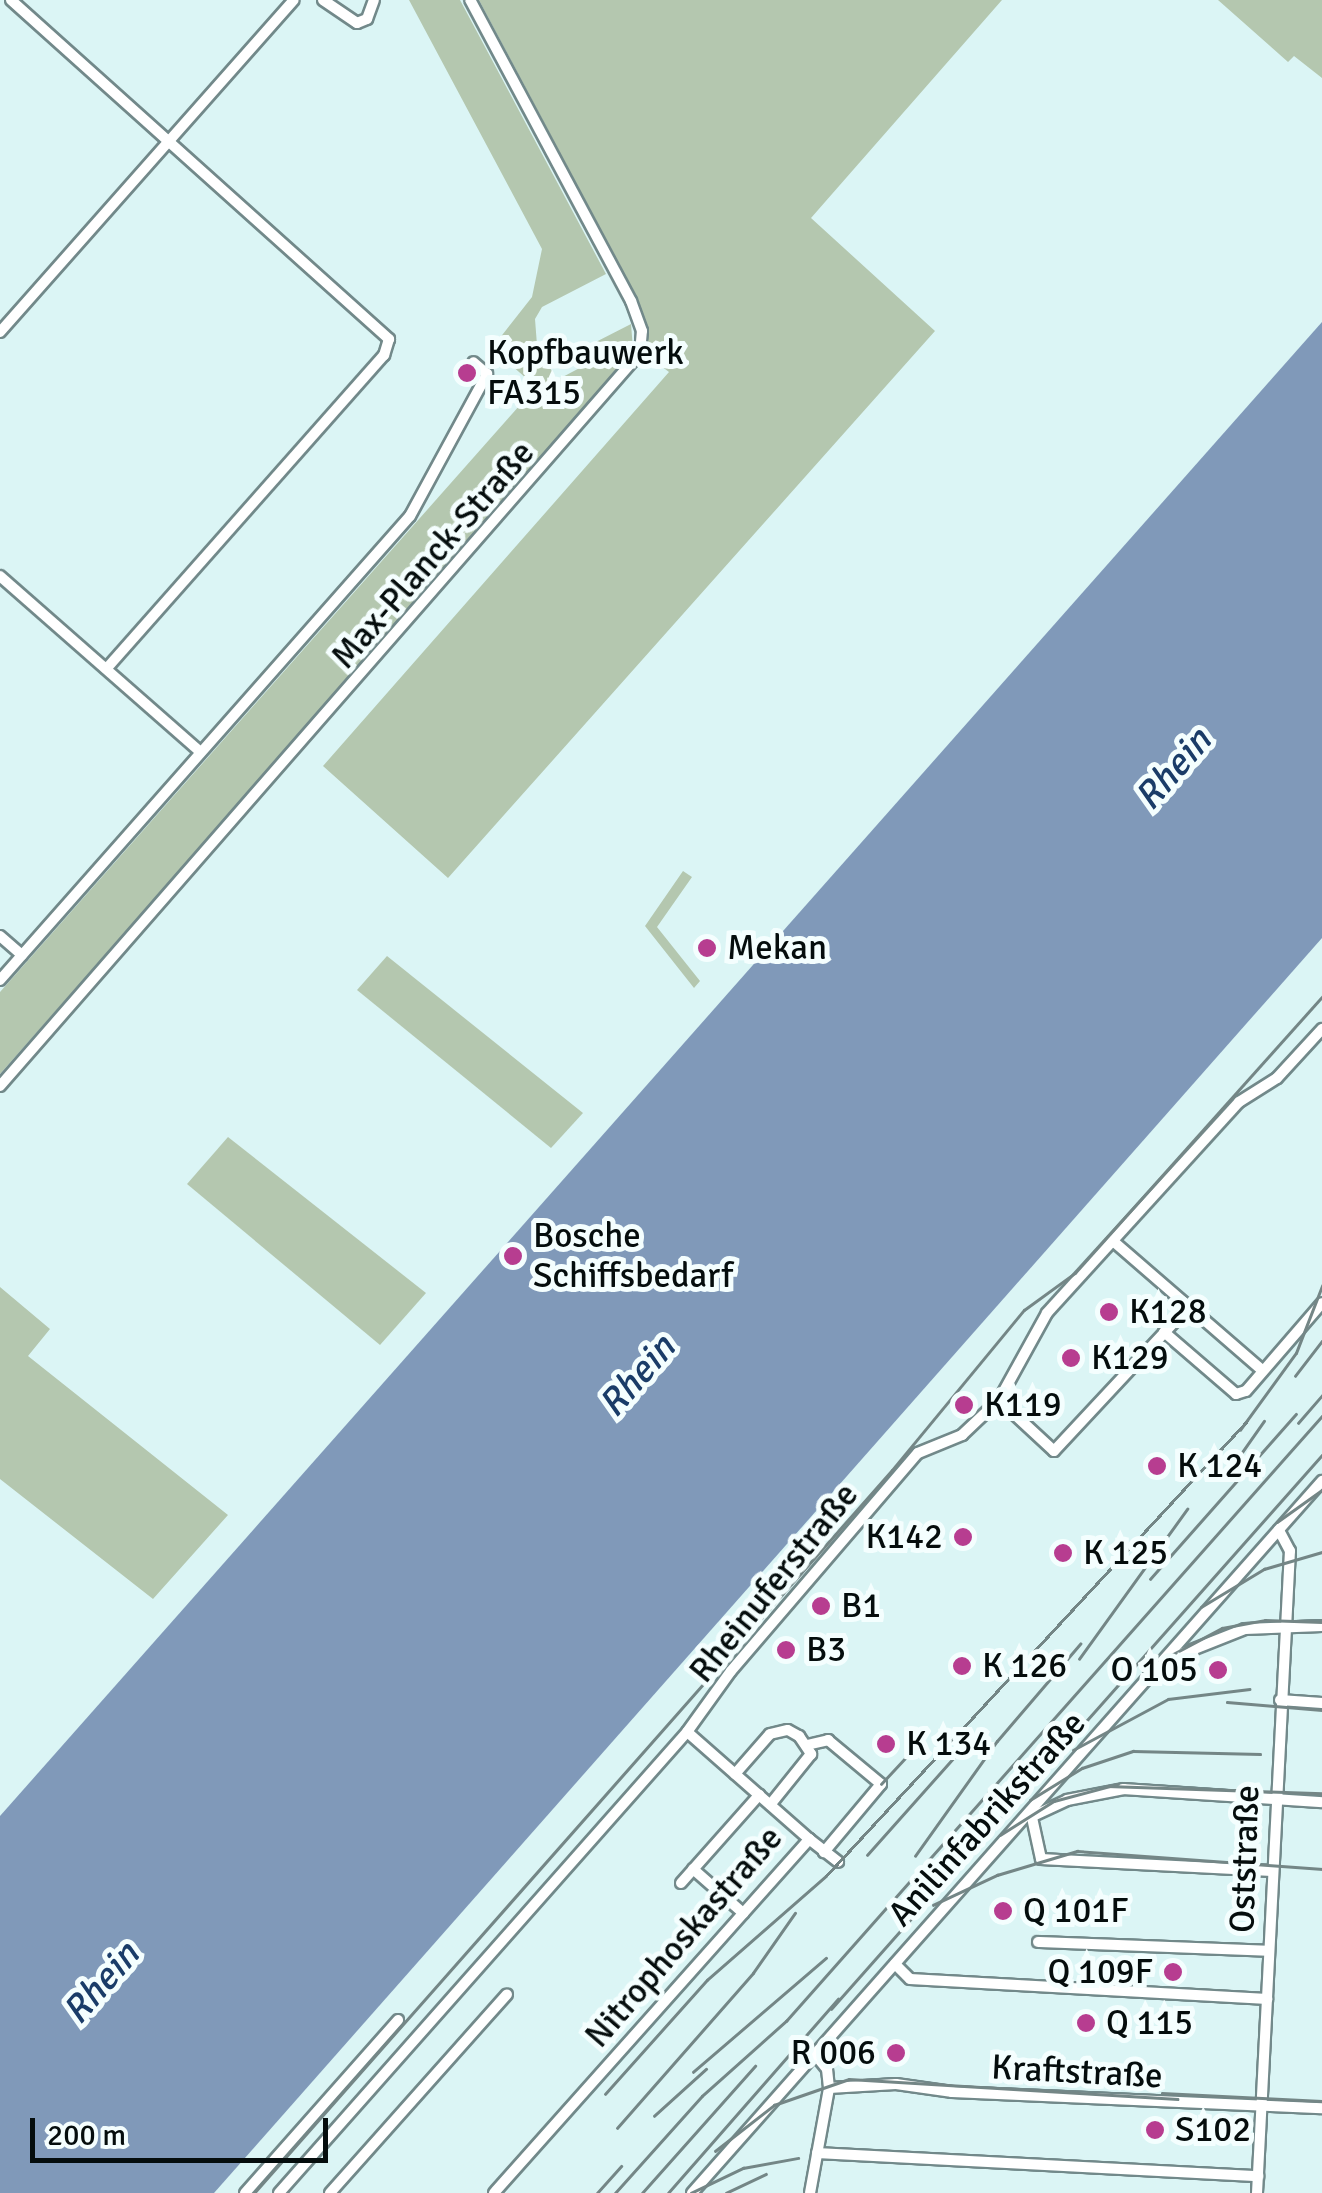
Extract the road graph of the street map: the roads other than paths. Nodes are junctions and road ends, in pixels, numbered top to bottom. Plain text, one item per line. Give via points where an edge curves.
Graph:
1 (11, 0) edge
2 (294, 0) edge
3 (323, 0) edge
4 (374, 0) edge
5 (470, 0) edge
6 (170, 140) junction
7 (0, 332) edge
8 (473, 362) dead end
9 (0, 576) edge
10 (106, 669) junction
11 (200, 752) junction
12 (0, 936) edge
13 (22, 955) junction
14 (0, 980) edge
15 (1322, 1029) edge
16 (0, 1086) edge
17 (1114, 1241) junction
18 (1322, 1304) edge
19 (1188, 1306) junction
20 (1164, 1332) junction
21 (1263, 1371) junction
22 (1000, 1400) junction
23 (1322, 1482) edge
24 (1279, 1530) junction
25 (1287, 1624) junction
26 (1322, 1626) edge
27 (1163, 1662) junction
28 (1280, 1700) junction
29 (1322, 1703) edge
30 (688, 1732) junction
31 (808, 1745) junction
32 (734, 1774) junction
33 (759, 1795) junction
34 (1275, 1799) junction
35 (1322, 1802) edge
36 (770, 1805) junction
37 (1032, 1814) junction
38 (809, 1839) junction
39 (824, 1852) junction
40 (838, 1862) dead end
41 (693, 1869) junction
42 (1272, 1871) junction
43 (681, 1883) dead end
44 (744, 1912) junction
45 (1038, 1942) dead end
46 (1269, 1951) junction
47 (895, 1964) junction
48 (507, 1994) dead end
49 (1267, 1999) junction
50 (398, 2020) dead end
51 (815, 2054) junction
52 (829, 2088) junction
53 (1262, 2105) junction
54 (1322, 2108) edge
55 (817, 2152) junction
56 (1258, 2176) junction
57 (245, 2193) edge
58 (279, 2193) edge
59 (330, 2193) edge
60 (494, 2193) edge
61 (692, 2193) edge
62 (810, 2193) edge
63 (1257, 2193) edge

1 - 6 street
2 - 6 street
3 - 4 street via 358,23 368,19
5 - 16 street, Max-Planck-Straße via 630,301 642,331 640,353 627,376
6 - 7 street
6 - 10 street via 389,339 384,355
8 - 11 street via 487,374 410,516
9 - 10 street
10 - 11 street
11 - 13 street
12 - 13 street
13 - 14 street
15 - 17 street, Rheinuferstraße via 1276,1078 1239,1102
17 - 19 street
17 - 22 street, Rheinuferstraße via 1047,1313
18 - 21 street
19 - 20 street
19 - 21 street
20 - 21 street via 1236,1394
20 - 22 street via 1054,1451
22 - 30 street, Rheinuferstraße via 962,1435 918,1453 730,1671
23 - 24 street, Anilinfabrikstraße
24 - 25 street, Oststraße via 1290,1550
24 - 27 street, Anilinfabrikstraße
25 - 26 street
25 - 27 street via 1245,1629
25 - 28 street, Oststraße
27 - 37 street, Anilinfabrikstraße
28 - 29 street
28 - 34 street, Oststraße
30 - 32 street, Nitrophoskastraße
30 - 58 street, Rheinuferstraße
31 - 32 street via 778,1730
31 - 36 street via 806,1764
31 - 39 street via 828,1740 881,1784
32 - 33 street, Nitrophoskastraße
33 - 36 street, Nitrophoskastraße
33 - 41 street
34 - 35 street
34 - 37 street via 1124,1789
34 - 42 street, Oststraße
36 - 38 street, Nitrophoskastraße
37 - 42 street via 1041,1859
37 - 47 street, Anilinfabrikstraße
38 - 39 street
38 - 44 street, Nitrophoskastraße
39 - 40 street
41 - 43 street
41 - 44 street
42 - 46 street, Oststraße
44 - 60 street, Nitrophoskastraße
45 - 46 street
46 - 49 street, Oststraße
47 - 49 street via 910,1979
47 - 51 street, Anilinfabrikstraße
48 - 59 street
49 - 53 street, Oststraße
50 - 57 street
51 - 52 street via 827,2069
51 - 61 street, Anilinfabrikstraße
52 - 53 street, Kraftstraße via 896,2084
52 - 55 street
53 - 54 street, Kraftstraße
53 - 56 street, Oststraße
55 - 56 street
55 - 62 street
56 - 63 street, Oststraße

